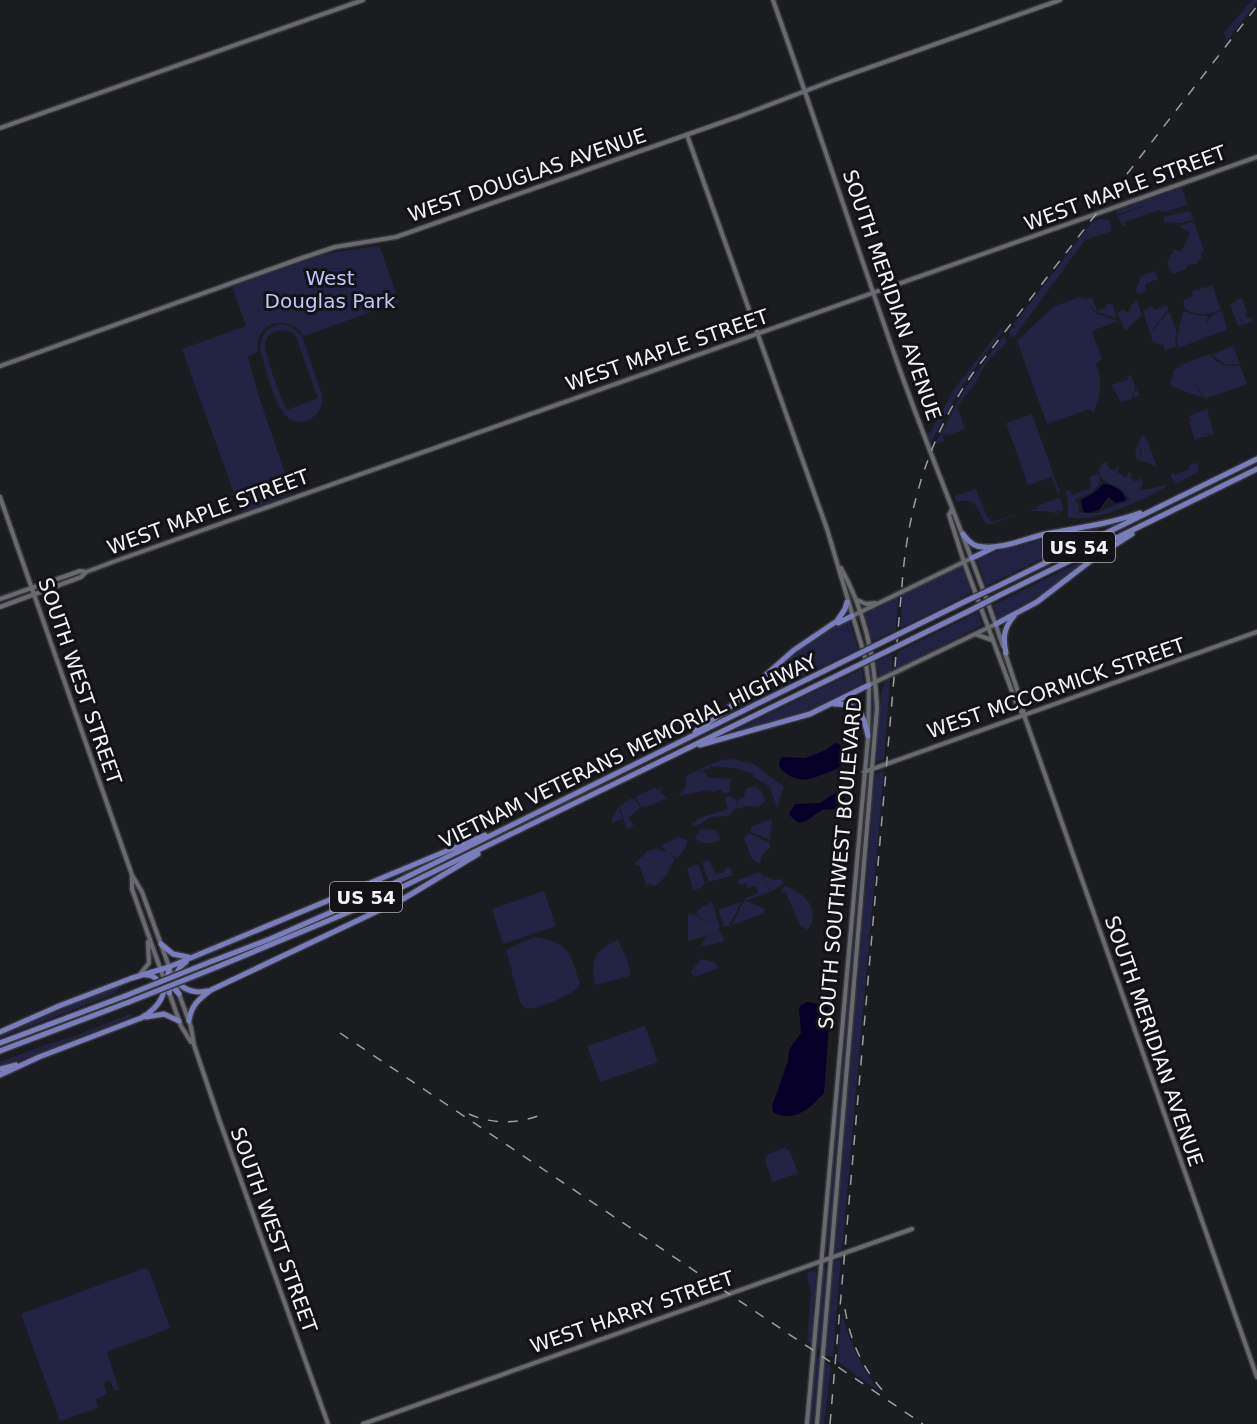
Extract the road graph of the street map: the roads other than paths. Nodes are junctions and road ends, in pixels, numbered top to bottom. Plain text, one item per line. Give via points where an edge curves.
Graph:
1 (363, 0) edge
2 (773, 0) edge
3 (1060, 0) edge
4 (805, 92) junction
5 (0, 128) edge
6 (687, 135) junction
7 (1257, 157) edge
8 (875, 294) junction
9 (758, 334) junction
10 (0, 366) edge
11 (1257, 459) edge
12 (1257, 469) edge
13 (0, 497) edge
14 (1161, 505) junction
15 (952, 508) junction
16 (1165, 514) junction
17 (963, 534) junction
18 (1000, 545) junction
19 (972, 558) junction
20 (964, 562) junction
21 (839, 565) junction
22 (86, 572) junction
23 (31, 588) junction
24 (34, 596) junction
25 (854, 598) junction
26 (2, 599) edge
27 (884, 601) junction
28 (847, 602) junction
29 (6, 605) junction
30 (0, 607) edge
31 (860, 612) junction
32 (1016, 614) junction
33 (852, 616) junction
34 (996, 624) junction
35 (827, 628) junction
36 (988, 628) junction
37 (1257, 632) edge
38 (974, 634) junction
39 (992, 640) junction
40 (1006, 653) junction
41 (876, 681) junction
42 (869, 685) junction
43 (832, 704) junction
44 (1024, 715) junction
45 (868, 736) junction
46 (667, 749) junction
47 (679, 752) junction
48 (873, 769) junction
49 (864, 772) junction
50 (518, 821) junction
51 (490, 844) junction
52 (132, 875) junction
53 (147, 932) junction
54 (161, 944) junction
55 (207, 951) junction
56 (195, 956) junction
57 (169, 967) junction
58 (179, 968) junction
59 (161, 971) junction
60 (139, 976) junction
61 (155, 977) junction
62 (132, 978) junction
63 (169, 982) junction
64 (186, 989) junction
65 (211, 990) junction
66 (166, 993) junction
67 (179, 994) joint
68 (141, 1018) junction
69 (179, 1021) junction
70 (189, 1021) junction
71 (0, 1032) edge
72 (0, 1043) edge
73 (194, 1045) junction
74 (0, 1053) edge
75 (39, 1057) junction
76 (0, 1069) edge
77 (0, 1075) edge
78 (912, 1229) dead end
79 (831, 1258) junction
80 (821, 1262) junction
81 (1257, 1377) edge
82 (328, 1424) edge
83 (363, 1424) edge
84 (807, 1424) edge
85 (817, 1424) edge

1 - 5 main road
2 - 4 main road, SOUTH MERIDIAN AVENUE
3 - 4 main road, WEST DOUGLAS AVENUE
4 - 6 main road, WEST DOUGLAS AVENUE
4 - 8 main road, SOUTH MERIDIAN AVENUE
6 - 9 main road
6 - 10 main road, WEST DOUGLAS AVENUE via 396,237 335,247 302,258
7 - 8 main road, WEST MAPLE STREET
8 - 9 main road, WEST MAPLE STREET
8 - 15 main road, SOUTH MERIDIAN AVENUE
9 - 21 main road
9 - 22 main road, WEST MAPLE STREET
11 - 14 highway, VIETNAM VETERANS MEMORIAL HIGHWAY / US 54
12 - 16 highway, VIETNAM VETERANS MEMORIAL HIGHWAY / US 54
13 - 23 main road, SOUTH WEST STREET
14 - 18 highway via 1118,520
14 - 46 highway, VIETNAM VETERANS MEMORIAL HIGHWAY / US 54, bridge
15 - 17 main road, SOUTH MERIDIAN AVENUE
15 - 20 main road, SOUTH MERIDIAN AVENUE via 950,515
16 - 32 highway via 1110,547
16 - 47 highway, VIETNAM VETERANS MEMORIAL HIGHWAY / US 54, bridge
17 - 18 highway via 976,546
17 - 19 main road, SOUTH MERIDIAN AVENUE
18 - 19 highway
19 - 20 main road
19 - 34 main road, SOUTH MERIDIAN AVENUE
20 - 27 main road
20 - 36 main road, SOUTH MERIDIAN AVENUE
21 - 25 main road, SOUTH SOUTHWEST BOULEVARD
21 - 28 main road, SOUTH SOUTHWEST BOULEVARD
22 - 23 main road, WEST MAPLE STREET
22 - 24 main road, WEST MAPLE STREET
23 - 24 main road, SOUTH WEST STREET
23 - 26 main road, WEST MAPLE STREET
24 - 29 main road, WEST MAPLE STREET
24 - 52 main road, SOUTH WEST STREET
25 - 27 main road via 866,604
25 - 31 main road, SOUTH SOUTHWEST BOULEVARD
26 - 29 main road
27 - 31 main road
28 - 33 main road, SOUTH SOUTHWEST BOULEVARD
28 - 35 highway via 839,619
29 - 30 main road, WEST MAPLE STREET
31 - 33 main road
31 - 41 main road, SOUTH SOUTHWEST BOULEVARD
32 - 34 highway
32 - 40 highway via 1003,637
33 - 35 highway
33 - 42 main road, SOUTH SOUTHWEST BOULEVARD
34 - 36 main road
34 - 40 main road, SOUTH MERIDIAN AVENUE
35 - 46 highway via 794,650 717,718
36 - 38 main road
36 - 39 main road, SOUTH MERIDIAN AVENUE
37 - 44 main road, WEST MCCORMICK STREET
38 - 39 main road
38 - 41 main road
39 - 44 main road, SOUTH MERIDIAN AVENUE
40 - 44 main road, SOUTH MERIDIAN AVENUE
41 - 42 main road
41 - 48 main road, SOUTH SOUTHWEST BOULEVARD
42 - 43 highway
42 - 45 main road, SOUTH SOUTHWEST BOULEVARD
43 - 45 highway via 859,710
43 - 47 highway via 794,720
44 - 48 main road, WEST MCCORMICK STREET
44 - 81 main road, SOUTH MERIDIAN AVENUE
45 - 49 main road, SOUTH SOUTHWEST BOULEVARD
46 - 50 highway, VIETNAM VETERANS MEMORIAL HIGHWAY / US 54
47 - 51 highway, VIETNAM VETERANS MEMORIAL HIGHWAY / US 54
48 - 49 main road, WEST MCCORMICK STREET
48 - 79 main road, SOUTH SOUTHWEST BOULEVARD
49 - 80 main road, SOUTH SOUTHWEST BOULEVARD
50 - 55 highway
50 - 72 highway, VIETNAM VETERANS MEMORIAL HIGHWAY / US 54, bridge via 340,909
51 - 65 highway via 396,903
51 - 74 highway, VIETNAM VETERANS MEMORIAL HIGHWAY / US 54, bridge via 361,907
52 - 53 main road, SOUTH WEST STREET via 132,889
52 - 54 main road, SOUTH WEST STREET via 140,886
53 - 59 main road, SOUTH WEST STREET
53 - 62 main road via 149,963 144,972
54 - 55 highway via 171,953 185,957
54 - 57 main road, SOUTH WEST STREET
55 - 56 highway
56 - 57 highway
56 - 58 highway
57 - 59 highway
57 - 63 highway
58 - 63 highway
58 - 64 highway via 177,981
59 - 60 highway
59 - 63 highway
60 - 61 highway
60 - 62 highway
61 - 63 highway
61 - 66 highway
62 - 71 highway
63 - 64 highway
63 - 66 highway
63 - 67 highway
64 - 65 highway
65 - 70 highway via 196,1002
66 - 68 highway via 156,1008
66 - 69 main road, SOUTH WEST STREET
67 - 70 main road, SOUTH WEST STREET
68 - 69 highway via 164,1014
68 - 75 highway
69 - 73 main road, SOUTH WEST STREET
70 - 73 main road, SOUTH WEST STREET
73 - 82 main road, SOUTH WEST STREET
75 - 76 highway
75 - 77 highway
78 - 79 main road, WEST HARRY STREET
79 - 80 main road, WEST HARRY STREET
79 - 85 main road, SOUTH SOUTHWEST BOULEVARD
80 - 83 main road, WEST HARRY STREET
80 - 84 main road, SOUTH SOUTHWEST BOULEVARD

